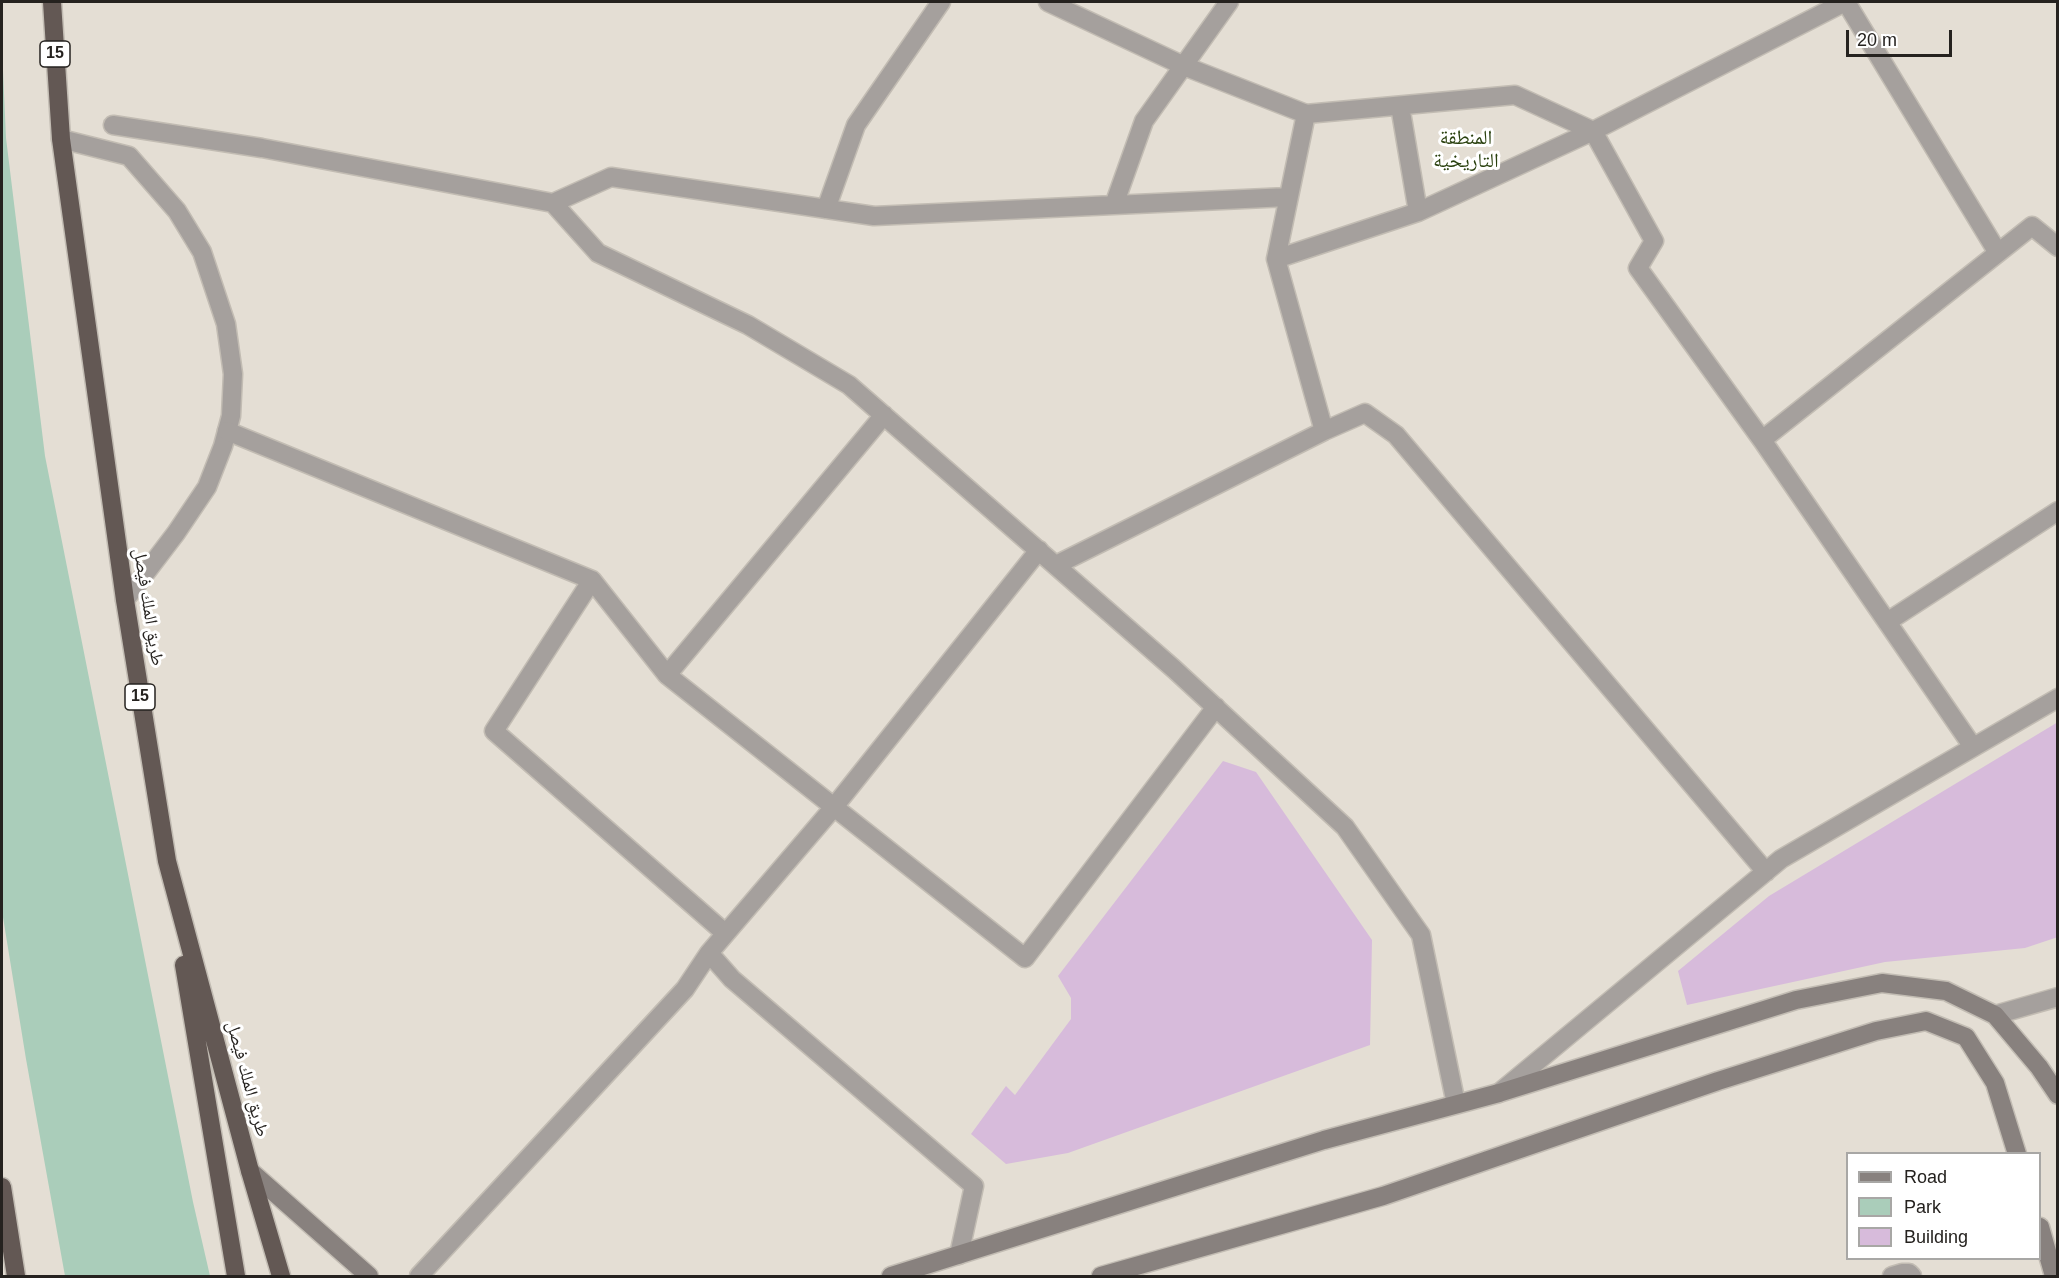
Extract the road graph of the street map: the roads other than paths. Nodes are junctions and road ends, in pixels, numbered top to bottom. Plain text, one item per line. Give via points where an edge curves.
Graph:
1 (52, 2) edge
2 (941, 2) edge
3 (1048, 2) edge
4 (1229, 2) edge
5 (1845, 2) edge
6 (1184, 66) junction
7 (1400, 106) junction
8 (1306, 114) junction
9 (113, 125) dead end
10 (1593, 130) junction
11 (61, 139) junction
12 (1288, 197) junction
13 (553, 203) junction
14 (1114, 205) junction
15 (826, 209) junction
16 (1418, 212) junction
17 (2058, 247) edge
18 (1998, 253) junction
19 (1276, 259) junction
20 (884, 415) junction
21 (227, 431) junction
22 (1324, 431) junction
23 (1762, 440) junction
24 (2058, 511) edge
25 (1039, 550) junction
26 (1056, 566) junction
27 (592, 580) junction
28 (125, 600) junction
29 (1887, 622) junction
30 (668, 675) junction
31 (2058, 698) edge
32 (1216, 707) junction
33 (1973, 747) junction
34 (834, 807) junction
35 (167, 861) junction
36 (1766, 872) junction
37 (726, 933) junction
38 (709, 952) junction
39 (2058, 997) edge
40 (1995, 1015) junction
41 (1499, 1093) junction
42 (2058, 1095) edge
43 (1456, 1104) junction
44 (2016, 1152) edge
45 (250, 1171) junction
46 (2, 1187) edge
47 (2041, 1230) edge
48 (959, 1255) junction
49 (16, 1276) edge
50 (236, 1276) edge
51 (281, 1276) edge
52 (369, 1276) edge
53 (419, 1276) edge
54 (891, 1276) edge
55 (1101, 1276) edge
56 (1892, 1276) edge
57 (1912, 1276) edge
58 (2054, 1276) edge

1 - 11 highway, طريق الملك فيصل / 15
2 - 15 street via 856,125
3 - 6 street
4 - 6 street
5 - 10 street
5 - 18 street
6 - 8 street
6 - 14 street via 1144,121
7 - 8 street
7 - 10 street via 1515,95
7 - 16 street
8 - 12 street
9 - 13 street via 262,148
10 - 16 street
10 - 23 street via 1654,241 1638,268
11 - 21 street via 129,156 177,211 202,252 226,324 233,374
11 - 28 highway, طريق الملك فيصل / 15
12 - 14 street
12 - 19 street
13 - 15 street via 610,177
13 - 20 street via 598,253 748,325 849,385
14 - 15 street via 874,216
16 - 19 street
17 - 18 street via 2032,226
18 - 23 street
19 - 22 street
20 - 25 street
20 - 30 street
21 - 27 street
21 - 28 street via 207,488
22 - 26 street
22 - 36 street via 1365,413 1396,435
23 - 29 street
24 - 29 street
25 - 26 street
25 - 34 street
26 - 32 street
27 - 30 street
27 - 37 street via 494,731
28 - 35 highway, طريق الملك فيصل / 15
29 - 33 street
30 - 34 street
31 - 33 street
32 - 34 street via 1025,958
32 - 43 street via 1345,827 1421,935
33 - 36 street via 1781,859
34 - 37 street
35 - 45 highway, طريق الملك فيصل / 15
35 - 50 highway
36 - 41 street
37 - 38 street
38 - 48 street via 732,979 974,1186
38 - 53 street via 685,989
39 - 40 street
40 - 41 street via 1946,991 1882,983 1796,1000
40 - 42 street
41 - 43 street
43 - 48 street via 1324,1140
44 - 55 street via 1995,1083 1966,1037 1926,1021 1876,1031 1718,1081 1383,1196
45 - 51 highway, طريق الملك فيصل / 15
45 - 52 street
46 - 49 highway
47 - 58 street
48 - 54 street
56 - 57 street

